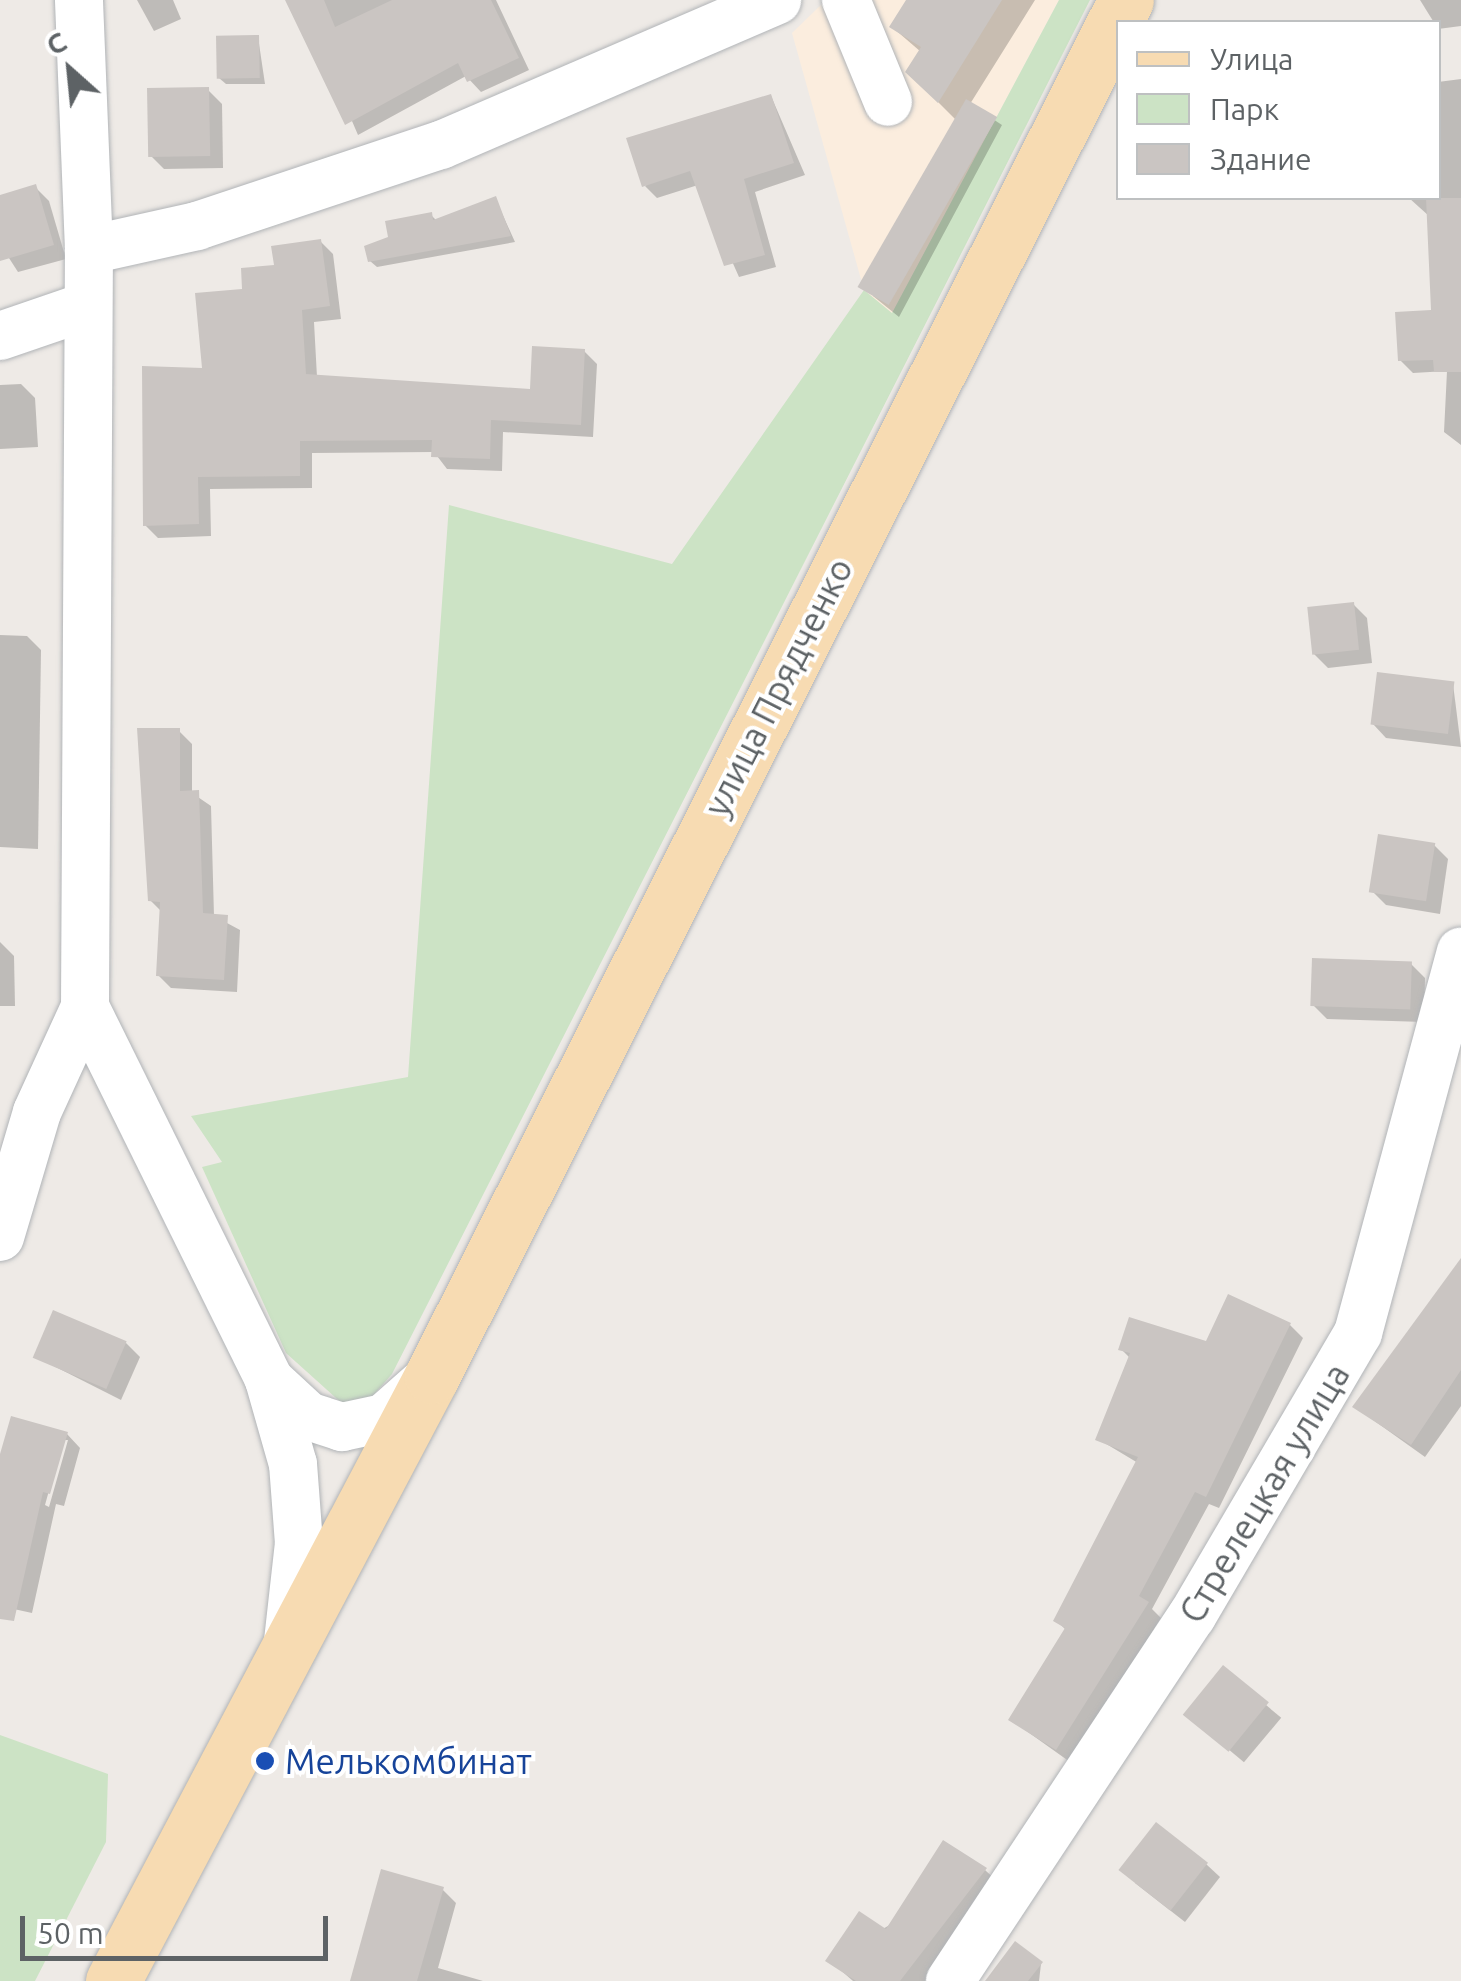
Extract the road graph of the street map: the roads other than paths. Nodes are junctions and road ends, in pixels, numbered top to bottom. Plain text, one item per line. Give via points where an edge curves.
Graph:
1 (79, 0) edge
2 (777, 0) edge
3 (846, 0) edge
4 (1126, 0) edge
5 (888, 102) dead end
6 (89, 250) junction
7 (82, 308) junction
8 (0, 336) edge
9 (1461, 952) edge
10 (85, 1007) junction
11 (0, 1237) edge
12 (432, 1376) junction
13 (270, 1380) junction
14 (287, 1653) junction
15 (113, 1981) edge
16 (950, 1981) edge

1 - 6 street, улица Прядченко
2 - 6 street via 441,145 197,226
3 - 5 street
4 - 12 main road, улица Прядченко
6 - 7 street, улица Прядченко
7 - 8 street
7 - 10 street, улица Прядченко
9 - 16 street, Стрелецкая улица via 1358,1334 1192,1616
10 - 11 street, улица Прядченко via 37,1112
10 - 13 street, улица Прядченко
12 - 13 street, улица Прядченко via 384,1418 342,1427 308,1416
12 - 14 main road, улица Прядченко
13 - 14 street, улица Прядченко via 293,1464 300,1543
14 - 15 main road, улица Прядченко

